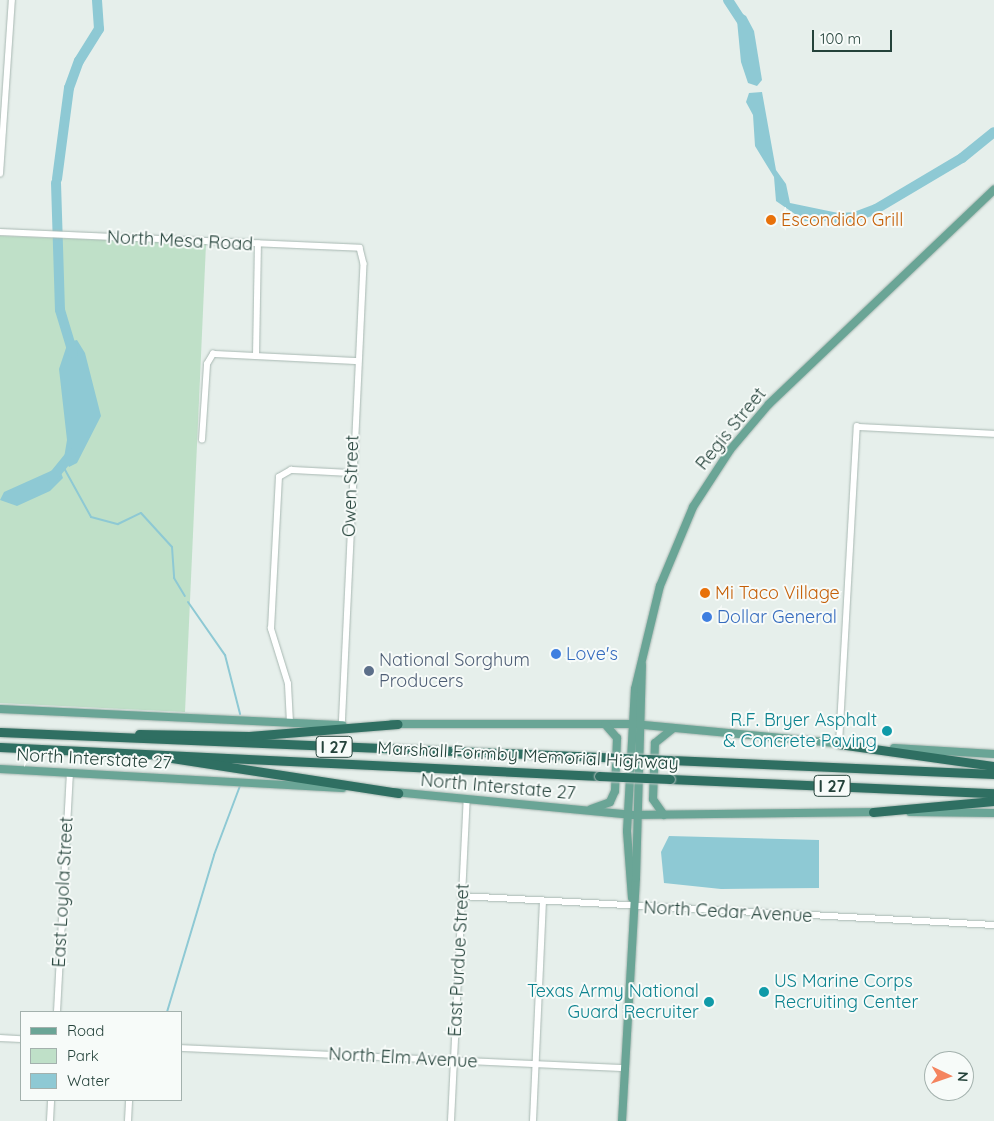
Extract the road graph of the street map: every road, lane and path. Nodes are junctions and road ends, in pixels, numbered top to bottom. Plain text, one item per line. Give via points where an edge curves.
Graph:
1 (12, 0) edge
2 (1, 129) edge
3 (0, 174) edge
4 (994, 190) edge
5 (0, 232) edge
6 (258, 244) junction
7 (360, 248) joint
8 (256, 356) junction
9 (357, 361) junction
10 (994, 434) edge
11 (202, 440) dead end
12 (352, 473) junction
13 (642, 663) junction
14 (0, 709) edge
15 (290, 723) junction
16 (398, 724) junction
17 (605, 724) junction
18 (633, 724) junction
19 (342, 725) junction
20 (643, 725) junction
21 (674, 728) junction
22 (0, 732) edge
23 (68, 735) junction
24 (839, 744) junction
25 (0, 747) edge
26 (142, 751) junction
27 (994, 754) edge
28 (994, 766) edge
29 (0, 769) edge
30 (70, 772) junction
31 (994, 774) edge
32 (398, 792) junction
33 (994, 793) edge
34 (467, 799) junction
35 (994, 801) edge
36 (587, 810) junction
37 (873, 812) junction
38 (994, 813) edge
39 (628, 814) junction
40 (639, 815) junction
41 (664, 815) junction
42 (461, 896) junction
43 (632, 898) junction
44 (543, 902) junction
45 (632, 907) junction
46 (994, 925) edge
47 (57, 1011) edge
48 (0, 1038) edge
49 (20, 1039) edge
50 (182, 1048) edge
51 (454, 1062) junction
52 (536, 1065) junction
53 (624, 1068) junction
54 (51, 1101) edge
55 (129, 1101) edge
56 (50, 1121) edge
57 (128, 1121) edge
58 (451, 1121) edge
59 (533, 1121) edge
60 (622, 1121) edge

1 - 2 street
2 - 3 street
4 - 13 main road, Regis Street via 774,399 718,467 674,548 653,608
5 - 6 street, North Mesa Road
6 - 7 street, North Mesa Road
6 - 8 street
7 - 9 street, Owen Street via 364,264
8 - 9 street
8 - 11 street via 217,353 209,357
9 - 12 street, Owen Street
10 - 24 street via 857,427
12 - 15 street via 282,472 271,629 288,684
12 - 19 street, Owen Street
13 - 18 main road, Regis Street
13 - 20 main road, Regis Street
14 - 15 main road
15 - 19 main road
16 - 17 main road
16 - 19 main road
16 - 23 highway via 249,736
17 - 18 main road
17 - 36 main road via 617,741 614,797
18 - 20 main road
18 - 39 main road, Regis Street
20 - 21 main road
20 - 40 main road, Regis Street
21 - 24 main road
21 - 41 main road via 655,743 653,799
22 - 23 highway, Marshall Formby Memorial Highway / I 27
23 - 31 highway, Marshall Formby Memorial Highway / I 27, bridge
24 - 27 main road
24 - 28 highway
25 - 26 highway, Marshall Formby Memorial Highway / I 27
26 - 32 highway
26 - 33 highway, Marshall Formby Memorial Highway / I 27, bridge
29 - 30 main road, North Interstate 27
30 - 32 main road, North Interstate 27
30 - 47 street, East Loyola Street
32 - 34 main road, North Interstate 27
34 - 36 main road, North Interstate 27
34 - 42 street, East Purdue Street
35 - 37 highway
36 - 39 main road, North Interstate 27
37 - 38 main road, North Interstate 27
37 - 41 main road, North Interstate 27
39 - 40 main road, North Interstate 27
39 - 43 main road, Regis Street
40 - 41 main road, North Interstate 27
40 - 43 main road, Regis Street
42 - 44 street, North Cedar Avenue
42 - 51 street, East Purdue Street
43 - 45 main road
44 - 45 street, North Cedar Avenue
44 - 52 street
45 - 46 street, North Cedar Avenue
45 - 53 main road
48 - 49 street
50 - 51 street, North Elm Avenue
51 - 52 street, North Elm Avenue
51 - 58 street, East Purdue Street
52 - 53 street, North Elm Avenue
52 - 59 street
53 - 60 main road
54 - 56 street
55 - 57 street

